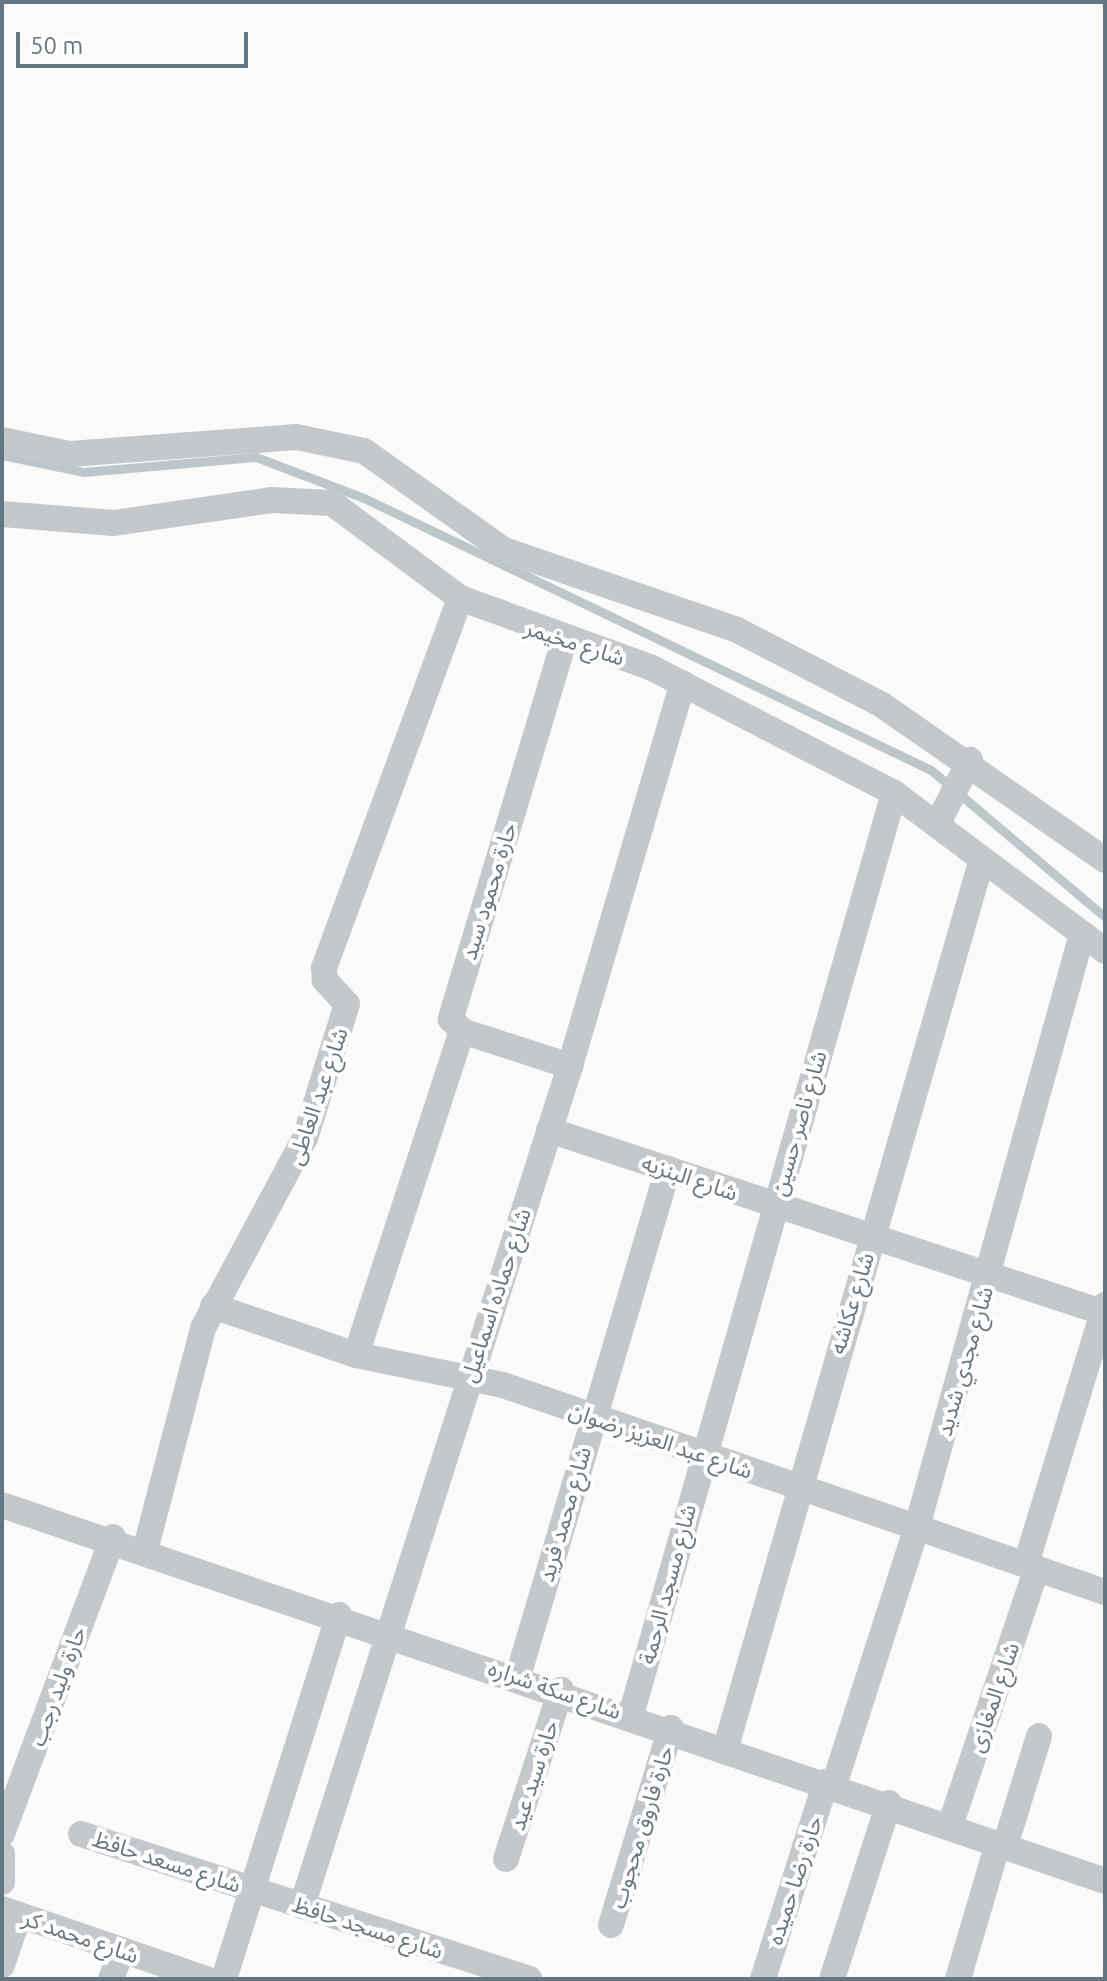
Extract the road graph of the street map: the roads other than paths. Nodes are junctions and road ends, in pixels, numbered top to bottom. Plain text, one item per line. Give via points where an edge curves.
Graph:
1 (2, 440) edge
2 (2, 514) edge
3 (460, 598) junction
4 (565, 638) junction
5 (683, 683) junction
6 (970, 760) junction
7 (894, 793) junction
8 (937, 825) junction
9 (982, 859) junction
10 (1105, 860) edge
11 (1082, 934) junction
12 (1105, 951) edge
13 (462, 1031) junction
14 (570, 1066) junction
15 (549, 1130) junction
16 (668, 1169) junction
17 (775, 1205) junction
18 (871, 1237) junction
19 (988, 1275) junction
20 (213, 1306) junction
21 (1104, 1310) edge
22 (356, 1355) junction
23 (469, 1376) junction
24 (592, 1416) junction
25 (703, 1453) junction
26 (796, 1487) junction
27 (2, 1505) edge
28 (917, 1527) junction
29 (113, 1537) junction
30 (145, 1551) junction
31 (1031, 1566) junction
32 (1105, 1592) edge
33 (339, 1615) junction
34 (391, 1632) junction
35 (518, 1676) junction
36 (561, 1690) junction
37 (631, 1715) junction
38 (671, 1728) junction
39 (1039, 1736) dead end
40 (726, 1747) junction
41 (830, 1783) junction
42 (889, 1803) junction
43 (950, 1826) junction
44 (2, 1834) edge
45 (81, 1834) dead end
46 (1002, 1844) junction
47 (2, 1854) edge
48 (506, 1859) dead end
49 (1105, 1881) edge
50 (2, 1882) edge
51 (253, 1889) junction
52 (302, 1906) junction
53 (11, 1912) edge
54 (611, 1925) dead end
55 (122, 1950) junction
56 (2, 1965) edge
57 (111, 1979) edge
58 (206, 1979) edge
59 (224, 1979) edge
60 (529, 1979) edge
61 (763, 1979) edge
62 (832, 1979) edge
63 (958, 1979) edge

1 - 6 street via 70,454 296,437 364,451 504,550 737,630
2 - 3 street, شارع مخيمر via 114,523 271,500 332,503
3 - 4 street, شارع مخيمر
3 - 20 street, شارع عبد العاطى via 324,968 325,980 347,1004 305,1138 260,1233
4 - 5 street, شارع مخيمر
4 - 13 street, حارة محمود سيد via 451,1013
5 - 7 street, شارع مخيمر
5 - 14 street, شارع حماده اسماعيل
6 - 8 street
6 - 10 street
7 - 8 street, شارع مخيمر
7 - 17 street, شارع ناصر حسين
8 - 9 street, شارع مخيمر
9 - 11 street, شارع مخيمر
9 - 18 street, شارع عكاشه
11 - 12 street, شارع مخيمر
11 - 19 street, شارع مجدي شديد
13 - 14 street
13 - 22 street
14 - 15 street, شارع حماده اسماعيل
15 - 16 street, شارع البنزيه
15 - 23 street, شارع حماده اسماعيل
16 - 17 street, شارع البنزيه
16 - 24 street, شارع محمد فريد
17 - 18 street, شارع البنزيه
17 - 25 street, شارع ناصر حسين
18 - 19 street, شارع البنزيه
18 - 26 street, شارع عكاشه
19 - 21 street, شارع البنزيه
19 - 28 street, شارع مجدي شديد
20 - 22 street, شارع عبد العزيز رضوان
20 - 30 street, شارع عبد العاطى
21 - 31 street, شارع المغازى
22 - 23 street, شارع عبد العزيز رضوان
23 - 24 street, شارع عبد العزيز رضوان
23 - 34 street, شارع حماده اسماعيل
24 - 25 street, شارع عبد العزيز رضوان
24 - 35 street, شارع محمد فريد
25 - 26 street, شارع عبد العزيز رضوان
25 - 37 street, شارع مسجد الرحمة
26 - 28 street, شارع عبد العزيز رضوان
26 - 40 street, شارع عكاشه via 778,1580
27 - 29 street, شارع سكة شراره
28 - 31 street, شارع عبد العزيز رضوان
28 - 41 street, شارع مجدي شديد
29 - 30 street, شارع سكة شراره
29 - 44 street, حارة وليد رجب
30 - 33 street, شارع سكة شراره
31 - 32 street, شارع عبد العزيز رضوان
31 - 43 street, شارع المغازى
33 - 34 street, شارع سكة شراره
33 - 51 street
34 - 35 street, شارع سكة شراره
34 - 52 street, شارع حماده اسماعيل
35 - 36 street, شارع سكة شراره
36 - 37 street, شارع سكة شراره
36 - 48 street, حارة سيد عيد
37 - 38 street, شارع سكة شراره
38 - 40 street, شارع سكة شراره
38 - 54 street, حارة فاروق محجوب
39 - 46 street
40 - 41 street, شارع سكة شراره
41 - 42 street, شارع سكة شراره
41 - 61 street, حارة رضا حميده
42 - 43 street, شارع سكة شراره
42 - 62 street
43 - 46 street, شارع سكة شراره
45 - 51 street, شارع مسعد حافظ
46 - 49 street, شارع سكة شراره
46 - 63 street
47 - 50 street
51 - 52 street, شارع مسجد حافظ
51 - 59 street
52 - 60 street, شارع مسجد حافظ
53 - 55 street, شارع محمد كر
53 - 56 street
55 - 57 street
55 - 58 street, شارع محمد كر

